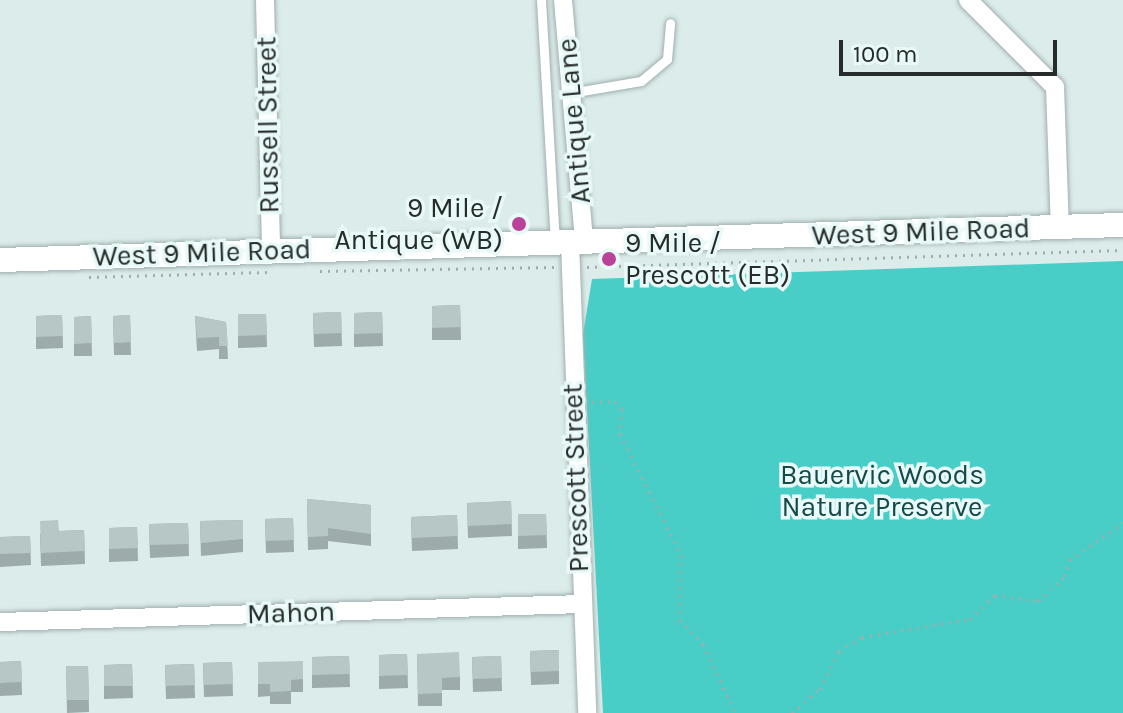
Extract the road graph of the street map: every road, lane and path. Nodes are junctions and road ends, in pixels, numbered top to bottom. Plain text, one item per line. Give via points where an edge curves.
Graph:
1 (265, 0) edge
2 (541, 0) edge
3 (563, 0) edge
4 (968, 0) edge
5 (670, 23) dead end
6 (570, 93) junction
7 (1123, 225) edge
8 (1060, 227) junction
9 (569, 242) junction
10 (1123, 250) edge
11 (0, 260) edge
12 (275, 260) junction
13 (554, 267) dead end
14 (586, 267) dead end
15 (303, 269) dead end
16 (79, 273) dead end
17 (572, 402) junction
18 (1123, 523) edge
19 (581, 604) junction
20 (0, 622) edge
21 (587, 713) edge
22 (735, 713) edge
23 (792, 713) edge

1 - 12 street, Russell Street
2 - 9 lane
3 - 6 street, Antique Lane
4 - 8 street via 1055,87
5 - 6 lane via 667,59 641,81
6 - 9 street, Antique Lane
7 - 8 main road, West 9 Mile Road
8 - 9 main road, West 9 Mile Road
9 - 12 main road, West 9 Mile Road
9 - 17 street, Prescott Street
10 - 14 path
11 - 12 main road, West 9 Mile Road
12 - 16 path via 102,280
13 - 15 path
17 - 19 street, Prescott Street
17 - 22 path via 615,401 622,409 620,434 681,555 680,620 703,644
18 - 23 path via 1070,560 1065,576 1039,601 995,595 970,619 862,637 839,651 820,689
19 - 20 street, Mahon
19 - 21 street, Prescott Street

